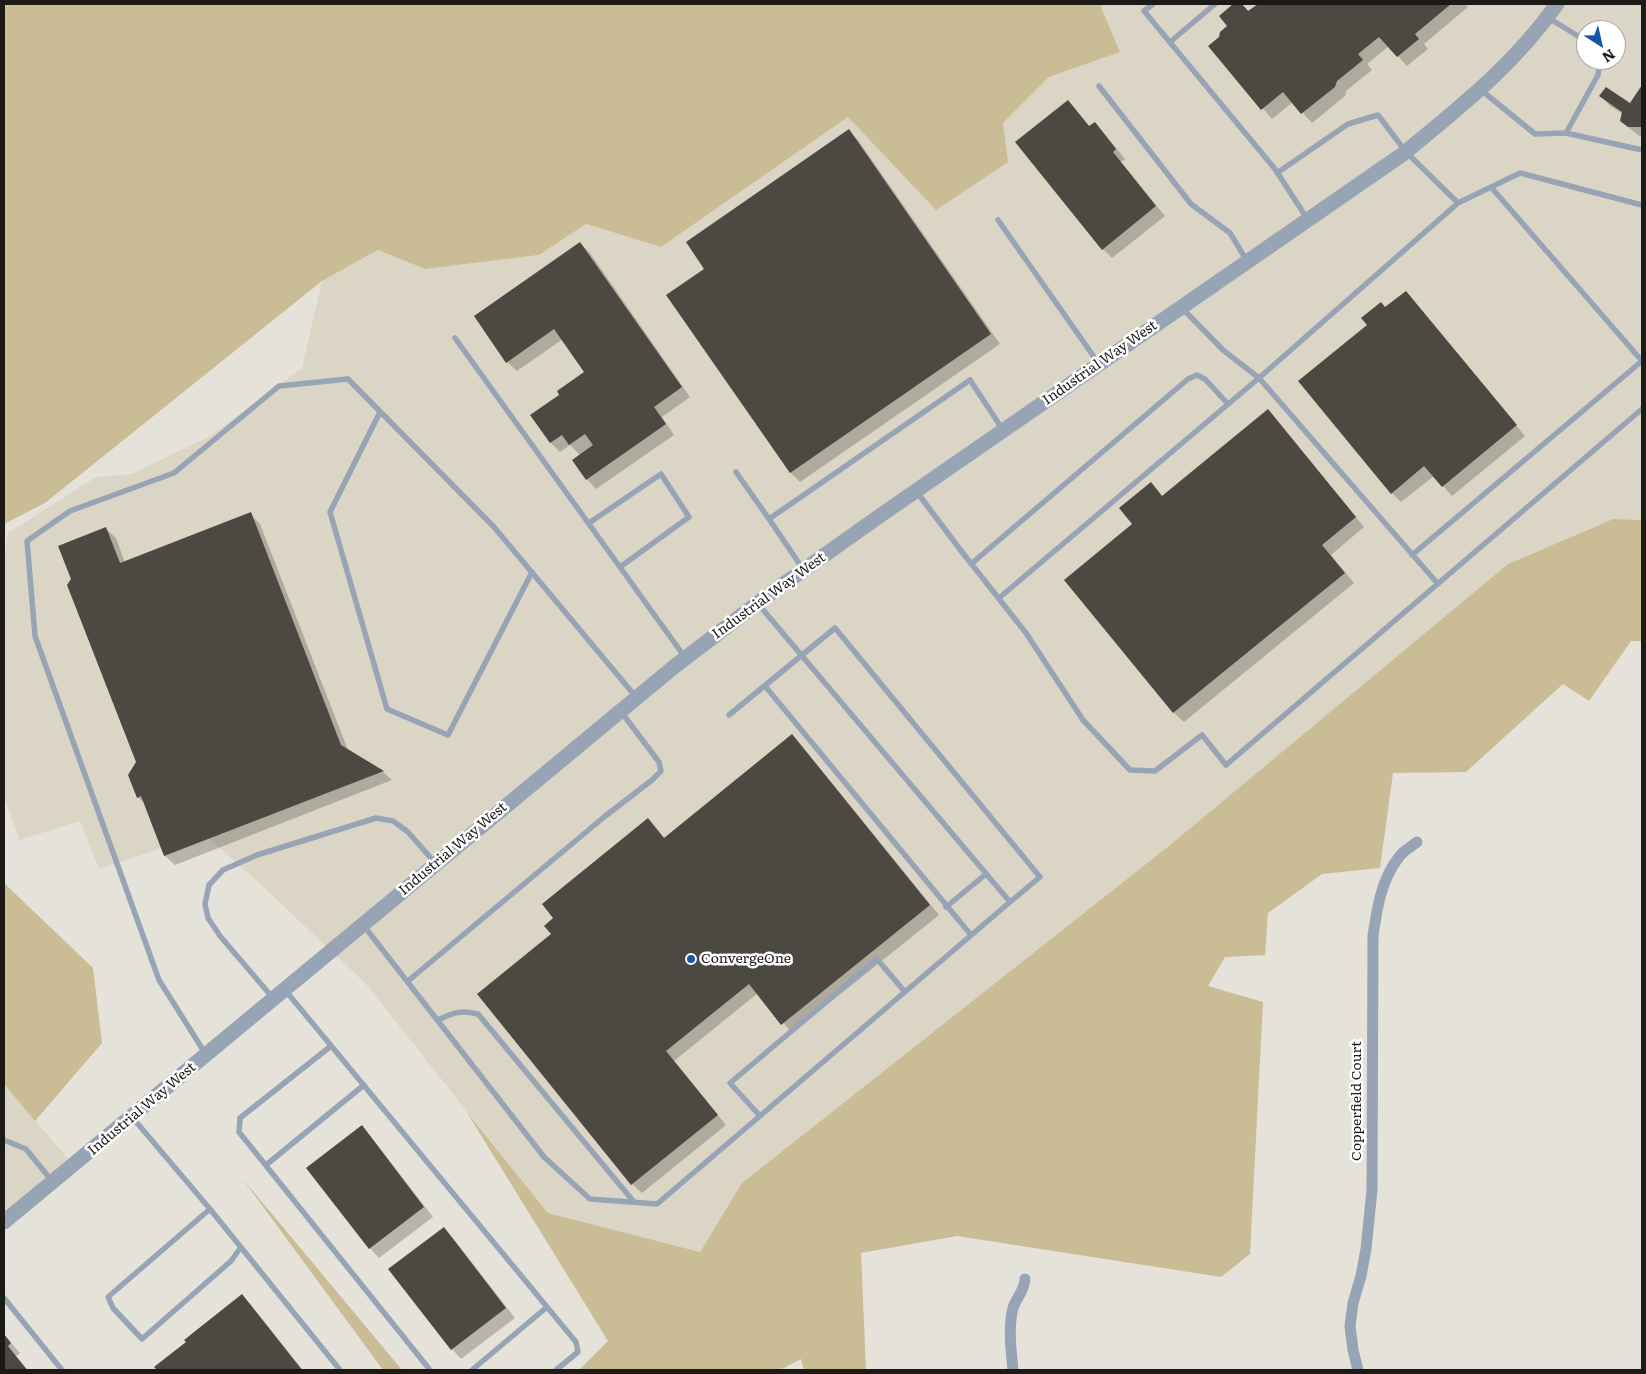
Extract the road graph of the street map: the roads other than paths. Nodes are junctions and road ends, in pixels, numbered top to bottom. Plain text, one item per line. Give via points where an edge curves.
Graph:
1 (1153, 4) edge
2 (1215, 4) edge
3 (1557, 4) edge
4 (1547, 17) junction
5 (1576, 34) edge
6 (1170, 42) junction
7 (1599, 70) edge
8 (1099, 86) dead end
9 (1481, 90) junction
10 (1566, 132) junction
11 (1642, 150) edge
12 (1406, 152) junction
13 (1277, 173) junction
14 (1492, 187) junction
15 (1458, 203) junction
16 (1642, 205) edge
17 (998, 220) dead end
18 (1308, 220) junction
19 (1247, 261) junction
20 (1181, 307) junction
21 (456, 338) dead end
22 (1642, 361) edge
23 (1099, 364) junction
24 (1259, 378) junction
25 (1228, 404) junction
26 (1642, 410) edge
27 (380, 412) junction
28 (1003, 430) junction
29 (736, 472) dead end
30 (916, 490) junction
31 (769, 519) junction
32 (589, 523) junction
33 (1412, 555) junction
34 (972, 564) junction
35 (620, 567) junction
36 (804, 570) junction
37 (532, 572) junction
38 (1438, 584) junction
39 (999, 598) junction
40 (758, 603) junction
41 (802, 656) junction
42 (686, 658) junction
43 (765, 686) junction
44 (637, 697) junction
45 (620, 711) junction
46 (729, 715) dead end
47 (1417, 842) dead end
48 (436, 864) junction
49 (986, 874) junction
50 (1010, 902) junction
51 (946, 906) junction
52 (363, 924) junction
53 (971, 935) junction
54 (408, 981) junction
55 (905, 992) junction
56 (279, 994) junction
57 (438, 1020) junction
58 (331, 1046) junction
59 (207, 1055) junction
60 (364, 1085) junction
61 (760, 1116) junction
62 (132, 1117) junction
63 (4, 1140) edge
64 (266, 1165) junction
65 (53, 1182) junction
66 (634, 1202) junction
67 (210, 1209) junction
68 (4, 1222) edge
69 (241, 1247) junction
70 (1025, 1279) dead end
71 (4, 1298) edge
72 (547, 1307) junction
73 (62, 1370) edge
74 (340, 1370) edge
75 (430, 1370) edge
76 (472, 1370) edge
77 (556, 1370) edge
78 (1013, 1370) edge
79 (1358, 1370) edge

1 - 6 lane via 1144,11
2 - 6 lane
3 - 4 street, Industrial Way West
4 - 5 lane
4 - 9 street, Industrial Way West
6 - 13 lane
7 - 10 lane
8 - 19 lane via 1191,204 1230,233
9 - 10 lane via 1535,134
9 - 12 street, Industrial Way West
10 - 11 lane
12 - 13 lane via 1378,115 1348,124
12 - 15 lane
12 - 18 street, Industrial Way West
13 - 18 lane
14 - 15 lane
14 - 16 lane via 1520,173
14 - 22 lane
15 - 24 lane
17 - 23 lane
18 - 19 street, Industrial Way West
19 - 20 street, Industrial Way West
20 - 23 street, Industrial Way West
20 - 24 lane via 1223,350
21 - 32 lane
22 - 33 lane
23 - 28 street, Industrial Way West
24 - 25 lane
24 - 33 lane
25 - 34 lane via 1205,379 1197,375 1188,379
25 - 39 lane
26 - 38 lane
27 - 37 lane via 494,527
27 - 37 lane via 330,512 387,709 448,735
27 - 59 lane via 348,379 279,386 174,472 70,511 27,541 35,636 160,980
28 - 30 street, Industrial Way West
28 - 31 lane via 970,380
29 - 31 lane
30 - 34 lane
30 - 36 street, Industrial Way West
31 - 36 lane
32 - 35 lane
32 - 35 lane via 661,474 689,517
33 - 38 lane
34 - 39 lane
35 - 42 lane
36 - 40 street, Industrial Way West
37 - 44 lane
38 - 39 lane via 1226,765 1202,735 1155,771 1130,770 1083,720
40 - 41 lane
40 - 42 street, Industrial Way West
41 - 43 lane
41 - 49 lane
41 - 50 lane via 835,628 1040,877
42 - 44 street, Industrial Way West
43 - 46 lane
43 - 51 lane
44 - 45 street, Industrial Way West
45 - 48 street, Industrial Way West
45 - 54 lane via 659,762 661,770
47 - 79 street, Copperfield Court via 1400,856 1386,876 1373,936 1372,1190 1366,1249 1350,1326
48 - 52 street, Industrial Way West
48 - 56 lane via 408,832 393,821 376,818 257,855 223,870 209,885 205,904 208,918 220,936
49 - 50 lane
49 - 51 lane
50 - 53 lane
51 - 53 lane
52 - 54 lane
52 - 56 street, Industrial Way West
53 - 55 lane
54 - 57 lane
55 - 61 lane
55 - 61 lane via 877,959 730,1083
56 - 58 lane
56 - 59 street, Industrial Way West
57 - 66 lane via 544,1157 590,1200
57 - 66 lane via 455,1012 478,1014
58 - 60 lane
58 - 64 lane via 240,1118 239,1132
59 - 62 street, Industrial Way West
60 - 64 lane
60 - 72 lane
61 - 66 lane via 657,1204
62 - 65 street, Industrial Way West
62 - 67 lane
63 - 65 lane via 26,1149
64 - 75 lane
65 - 68 street, Industrial Way West
67 - 69 lane
67 - 69 lane via 108,1298 113,1308 142,1339 231,1261
69 - 74 lane
70 - 78 street via 1010,1323
71 - 73 lane
72 - 76 lane
72 - 77 lane via 576,1342 578,1352

